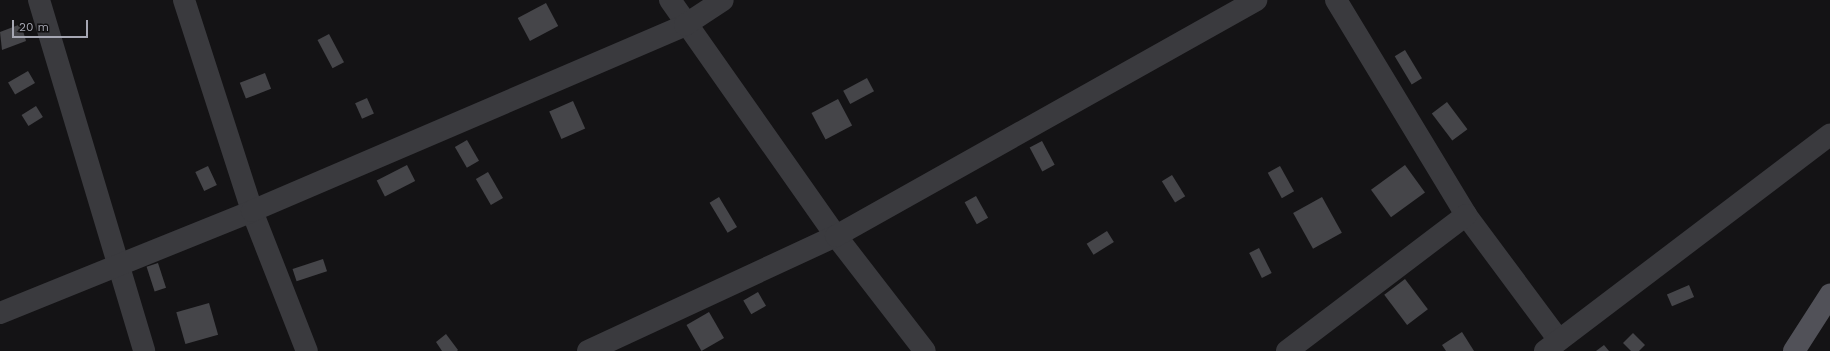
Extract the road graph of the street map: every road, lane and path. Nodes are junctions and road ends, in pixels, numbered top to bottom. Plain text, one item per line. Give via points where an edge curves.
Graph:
1 (39, 0) edge
2 (184, 0) edge
3 (670, 0) edge
4 (723, 0) edge
5 (1256, 0) edge
6 (1336, 0) edge
7 (685, 24) junction
8 (1830, 135) edge
9 (252, 211) junction
10 (1466, 215) junction
11 (836, 236) junction
12 (118, 268) junction
13 (1830, 295) edge
14 (0, 313) edge
15 (1552, 346) edge
16 (144, 351) edge
17 (307, 351) edge
18 (588, 351) edge
19 (925, 351) edge
20 (1288, 351) edge
21 (1794, 351) edge

1 - 12 street
2 - 9 street
3 - 7 street
4 - 7 street
5 - 11 street
6 - 10 street
7 - 9 street
7 - 11 street
8 - 15 street
9 - 12 street
9 - 17 street
10 - 15 street
10 - 20 street
11 - 18 street
11 - 19 street
12 - 14 street
12 - 16 street
13 - 21 main road

